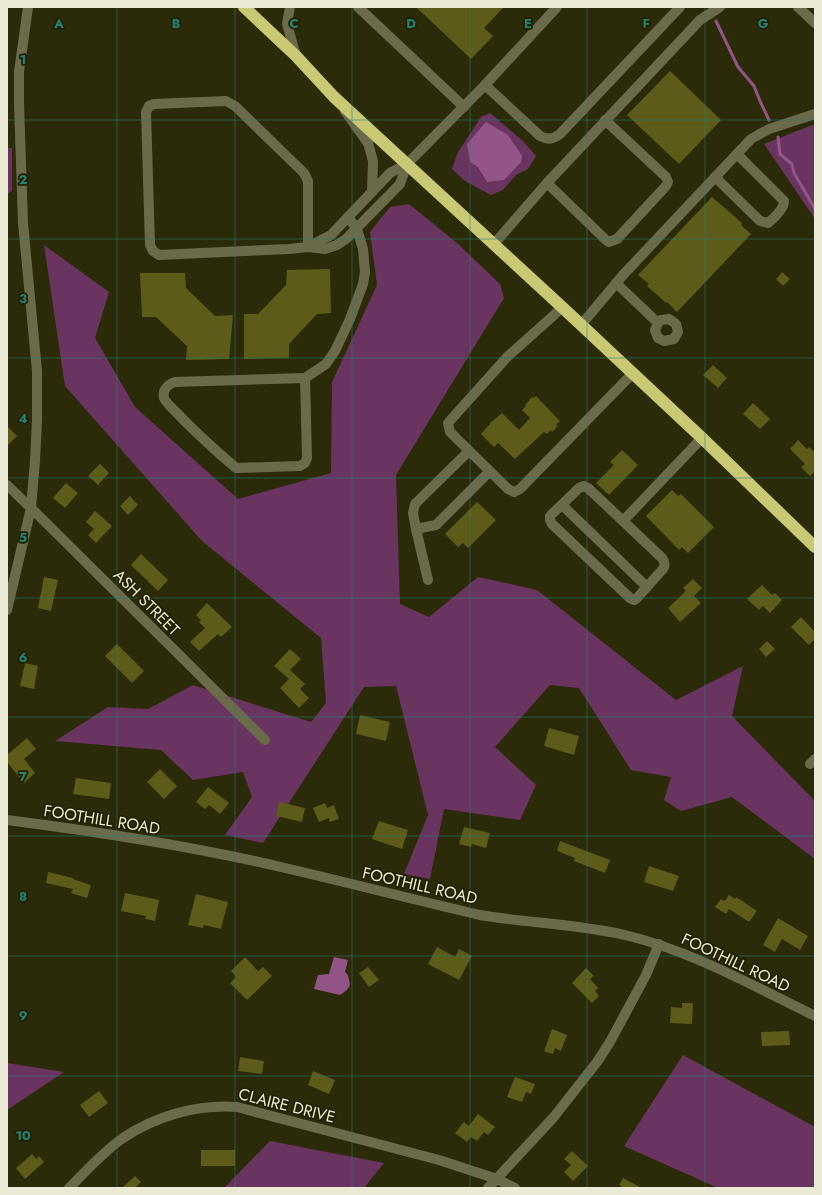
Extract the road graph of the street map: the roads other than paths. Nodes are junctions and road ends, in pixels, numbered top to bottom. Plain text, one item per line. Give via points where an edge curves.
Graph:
1 (28, 7) edge
2 (244, 7) edge
3 (290, 7) edge
4 (358, 7) edge
5 (557, 7) edge
6 (680, 7) edge
7 (720, 7) edge
8 (798, 7) edge
9 (815, 23) edge
10 (296, 56) junction
11 (485, 85) junction
12 (334, 97) junction
13 (464, 106) junction
14 (815, 114) edge
15 (605, 120) junction
16 (736, 154) junction
17 (407, 164) junction
18 (714, 177) junction
19 (547, 183) junction
20 (372, 191) junction
21 (348, 217) junction
22 (357, 229) junction
23 (494, 244) junction
24 (308, 247) junction
25 (616, 282) junction
26 (562, 307) junction
27 (658, 322) dead end
28 (581, 325) junction
29 (633, 373) junction
30 (305, 378) junction
31 (702, 438) junction
32 (469, 451) junction
33 (489, 472) junction
34 (7, 485) edge
35 (562, 505) junction
36 (31, 508) junction
37 (623, 521) junction
38 (416, 529) junction
39 (815, 547) edge
40 (428, 580) dead end
41 (647, 586) junction
42 (7, 610) edge
43 (265, 740) dead end
44 (7, 820) edge
45 (659, 944) junction
46 (815, 1016) edge
47 (497, 1179) junction
48 (68, 1188) edge
49 (488, 1188) edge
50 (515, 1188) edge

1 - 36 street via 19,72 19,103 23,223 37,371 36,454
2 - 10 highway
3 - 10 street via 287,24
4 - 13 street
5 - 11 street
6 - 11 street via 554,138 540,136
7 - 15 street via 700,20
8 - 9 street
10 - 12 highway
11 - 13 street
12 - 17 highway
12 - 20 street via 368,143 373,161
13 - 17 street
14 - 16 street via 760,134
15 - 19 street
15 - 19 street via 666,177 666,186 617,239 609,242
16 - 18 street
16 - 18 street via 784,201 783,207 771,220 760,221
17 - 20 street via 390,173
17 - 22 street via 400,184
17 - 23 highway
18 - 25 street
19 - 23 street
20 - 21 street
21 - 22 street
21 - 24 street via 331,235
22 - 24 street via 337,245 325,249
22 - 30 street via 363,249 363,284 335,351 326,364
23 - 26 highway
24 - 24 street via 308,181 304,172 235,106 226,101 154,104 148,108 146,112 150,245 155,253 163,255
25 - 27 street
25 - 28 street
26 - 28 highway
26 - 32 street via 507,357 449,420 450,432
28 - 29 highway
29 - 31 highway
29 - 33 street via 517,491 510,491
30 - 30 street via 307,458 300,466 236,468 182,418 166,401 164,394 168,385 175,382
31 - 37 street
31 - 39 highway
32 - 33 street
32 - 38 street via 415,504 413,513
33 - 38 street via 436,525
34 - 36 street, ASH STREET
35 - 37 street via 584,486
35 - 41 street
35 - 41 street via 550,518 557,529 632,599 637,598
36 - 42 street
36 - 43 street, ASH STREET
37 - 41 street via 665,562 664,568
38 - 40 street
44 - 45 street, FOOTHILL ROAD via 96,831 230,856 480,915 588,928
45 - 46 street, FOOTHILL ROAD
45 - 47 street via 646,975 597,1062 553,1118
47 - 48 street, CLAIRE DRIVE via 432,1158 237,1107 222,1106 179,1112 146,1125 123,1138 103,1154
47 - 49 street
47 - 50 street, CLAIRE DRIVE

